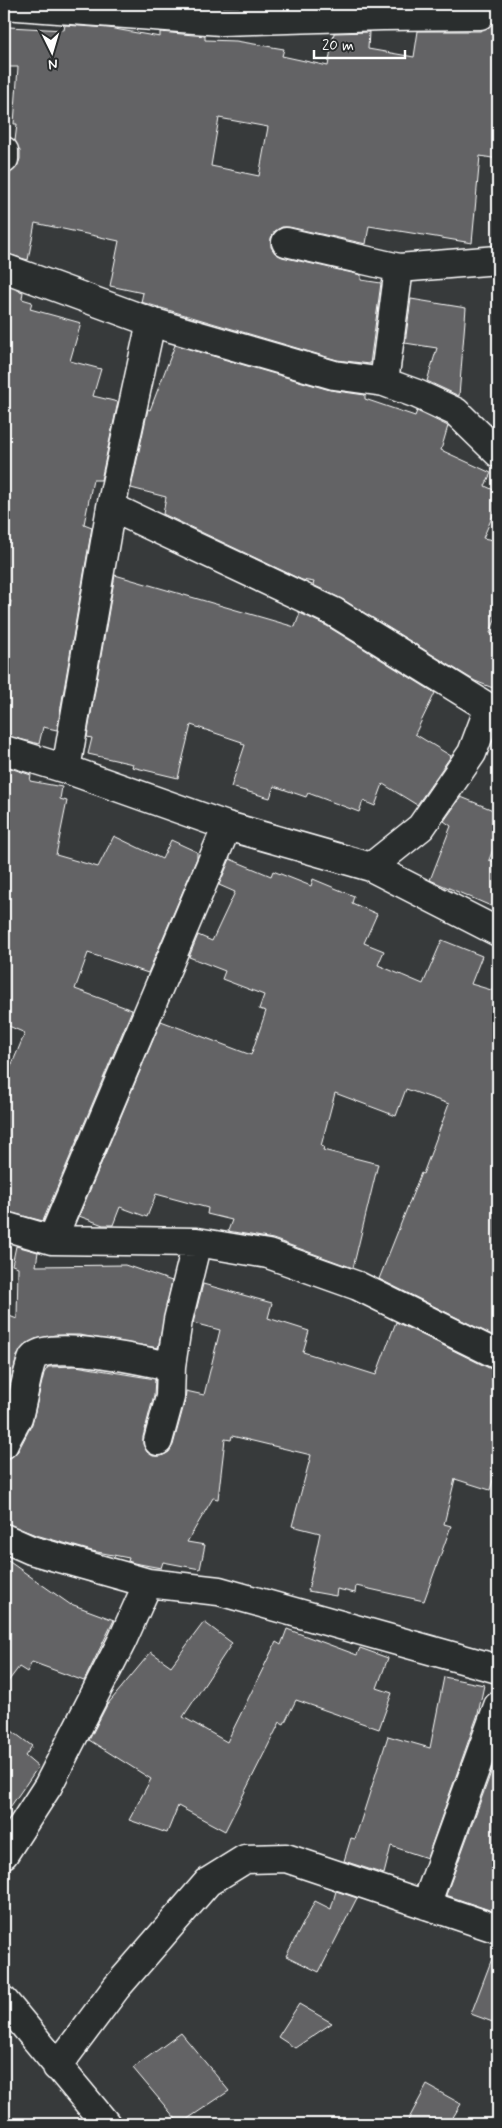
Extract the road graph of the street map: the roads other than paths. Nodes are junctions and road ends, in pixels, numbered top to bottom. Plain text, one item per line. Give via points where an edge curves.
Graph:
1 (487, 4) edge
2 (4, 5) edge
3 (383, 10) edge
4 (221, 12) edge
5 (4, 152) edge
6 (4, 159) edge
7 (286, 242) dead end
8 (498, 260) edge
9 (4, 268) edge
10 (399, 268) junction
11 (151, 322) junction
12 (384, 382) junction
13 (498, 453) edge
14 (111, 507) junction
15 (494, 710) edge
16 (4, 750) edge
17 (66, 769) junction
18 (227, 826) junction
19 (371, 867) junction
20 (498, 932) edge
21 (4, 1226) edge
22 (52, 1240) junction
23 (197, 1242) junction
24 (498, 1354) edge
25 (171, 1366) junction
26 (158, 1441) dead end
27 (4, 1444) edge
28 (4, 1538) edge
29 (148, 1583) junction
30 (498, 1669) edge
31 (498, 1706) edge
32 (4, 1854) edge
33 (426, 1905) junction
34 (498, 1929) edge
35 (4, 2001) edge
36 (56, 2067) junction
37 (106, 2124) edge

1 - 3 street via 480,15
2 - 4 street
3 - 4 street
5 - 6 street
7 - 10 street
8 - 10 street
9 - 11 street
10 - 12 street
11 - 12 street via 334,375
11 - 14 street
12 - 13 street via 456,412
14 - 15 street via 334,612
14 - 17 street
15 - 19 street via 472,753 421,827
16 - 17 street
17 - 18 street
18 - 19 street
18 - 22 street
19 - 20 street
21 - 22 street
22 - 23 street
23 - 24 street via 268,1254 358,1286
23 - 25 street via 178,1320
25 - 26 street via 170,1396
25 - 27 street via 89,1351 42,1351 33,1358 17,1418
28 - 29 street via 31,1550
29 - 30 street via 220,1591
29 - 32 street via 48,1786
31 - 33 street
33 - 34 street
33 - 36 street via 286,1858 245,1860 208,1882 116,1988
35 - 36 street
36 - 37 street

